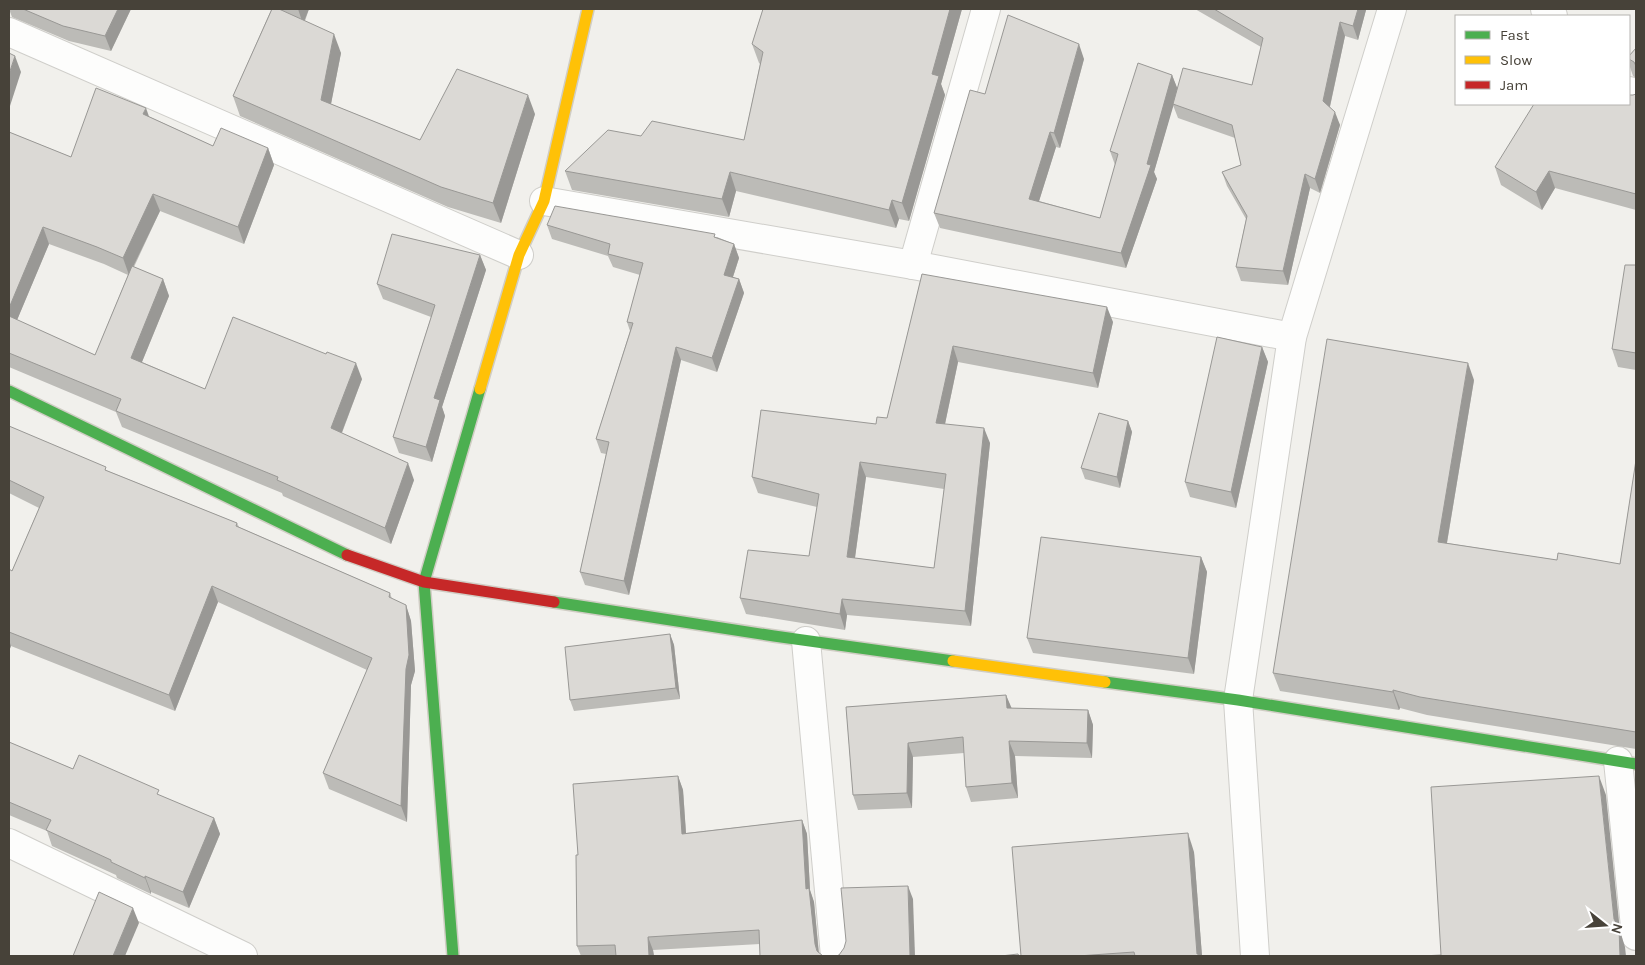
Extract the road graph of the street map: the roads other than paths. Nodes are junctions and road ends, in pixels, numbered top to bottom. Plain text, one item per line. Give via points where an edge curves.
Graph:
1 (588, 9) edge
2 (986, 9) edge
3 (1392, 9) edge
4 (9, 32) edge
5 (544, 201) junction
6 (519, 255) junction
7 (913, 265) junction
8 (1292, 337) junction
9 (9, 391) edge
10 (424, 582) junction
11 (806, 641) junction
12 (1238, 700) junction
13 (1627, 762) edge
14 (9, 843) edge
15 (1636, 936) edge
16 (243, 956) edge
17 (453, 956) edge
18 (835, 956) edge
19 (1256, 956) edge

1 - 5 street
2 - 7 street
3 - 8 street
4 - 6 street
5 - 6 street
5 - 7 street
6 - 10 street
7 - 8 street
8 - 12 street
9 - 10 street via 352,558
10 - 11 street
10 - 17 street
11 - 12 street
11 - 18 street
12 - 13 street
12 - 19 street
13 - 15 street
14 - 16 street

